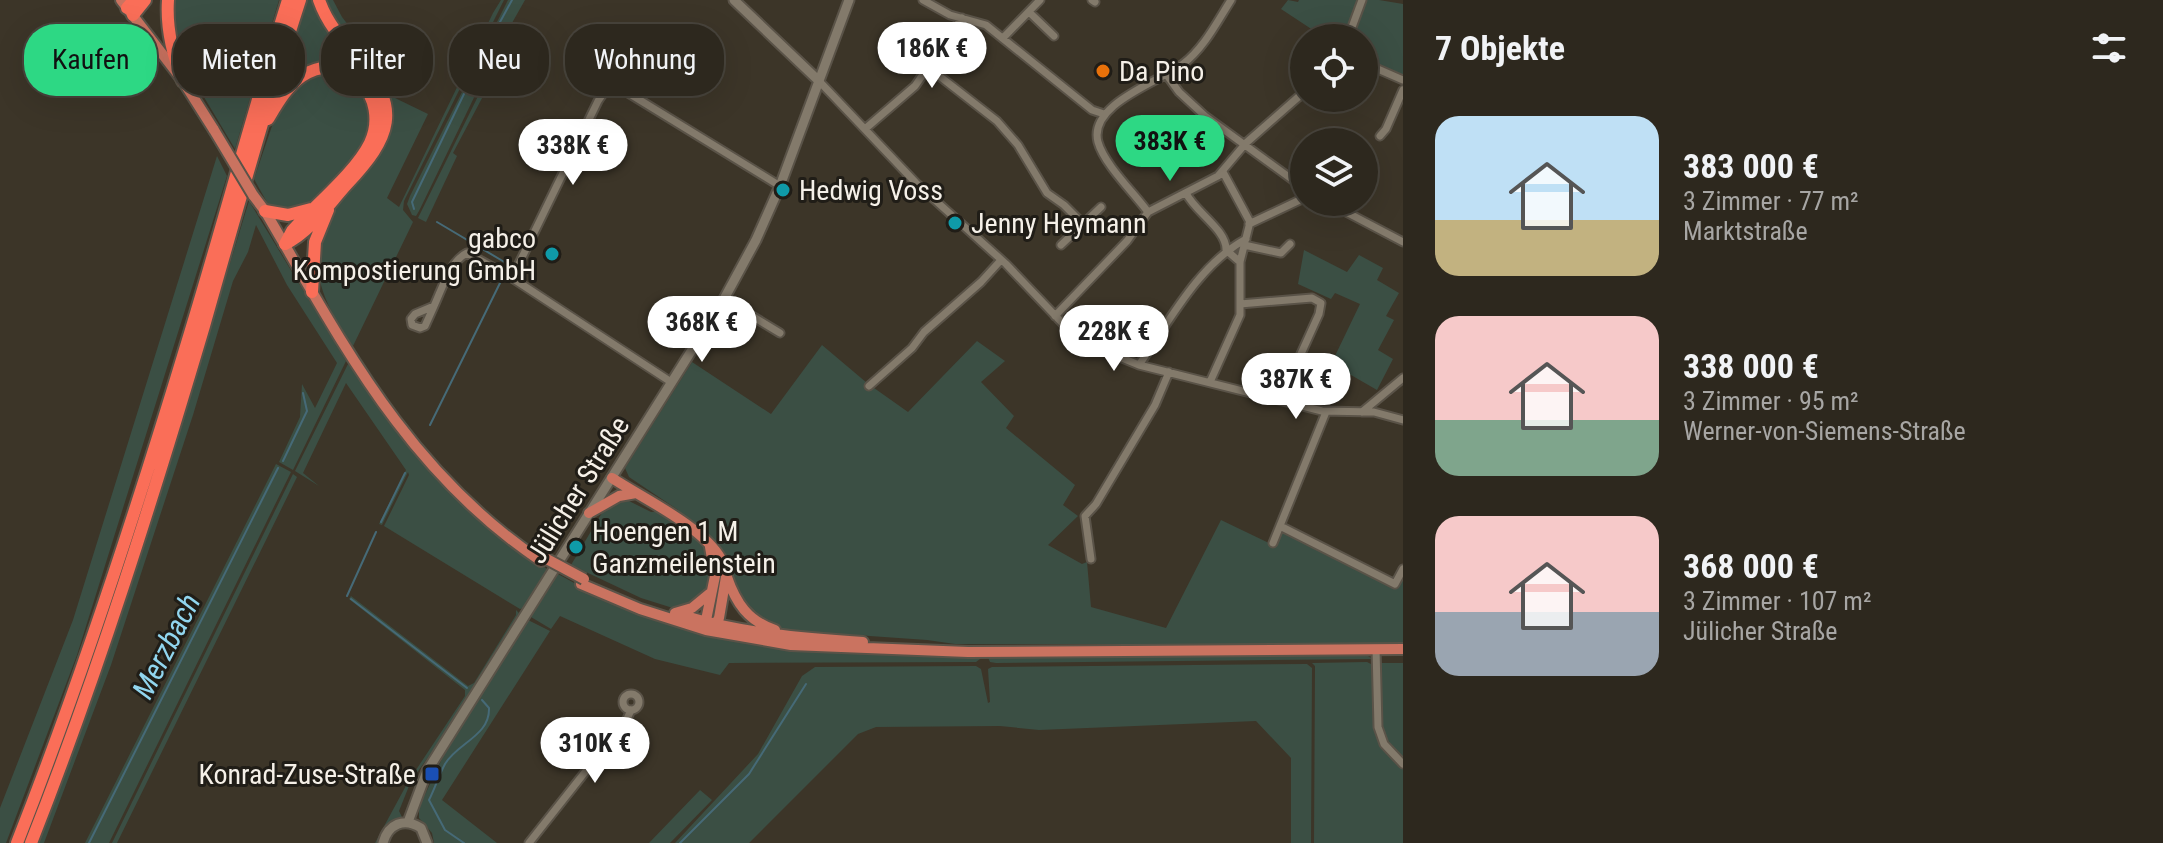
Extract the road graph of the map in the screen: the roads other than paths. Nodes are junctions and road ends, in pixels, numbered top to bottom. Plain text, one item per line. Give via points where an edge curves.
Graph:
1 (145, 0) edge
2 (168, 0) edge
3 (288, 0) edge
4 (300, 0) edge
5 (319, 0) edge
6 (734, 0) edge
7 (849, 0) edge
8 (923, 0) edge
9 (1040, 0) edge
10 (1231, 0) edge
11 (1362, 0) edge
12 (129, 6) edge
13 (1029, 12) junction
14 (962, 18) junction
15 (1353, 24) edge
16 (1054, 36) dead end
17 (1003, 38) junction
18 (173, 52) edge
19 (173, 67) edge
20 (929, 68) junction
21 (1378, 69) edge
22 (1166, 74) junction
23 (1403, 80) edge
24 (819, 81) junction
25 (1403, 90) edge
26 (192, 96) edge
27 (601, 96) edge
28 (634, 96) edge
29 (1290, 104) edge
30 (1104, 114) junction
31 (865, 129) junction
32 (258, 136) junction
33 (1380, 136) dead end
34 (1246, 143) junction
35 (1223, 172) junction
36 (1290, 177) edge
37 (780, 186) junction
38 (1186, 193) junction
39 (253, 195) junction
40 (332, 200) junction
41 (1290, 205) edge
42 (1101, 207) dead end
43 (314, 208) junction
44 (265, 211) junction
45 (1148, 212) junction
46 (1354, 216) edge
47 (1083, 224) junction
48 (1249, 224) junction
49 (1245, 242) junction
50 (1403, 242) edge
51 (285, 244) junction
52 (1290, 244) dead end
53 (1061, 245) dead end
54 (1226, 250) junction
55 (1001, 260) junction
56 (1240, 262) junction
57 (512, 278) junction
58 (312, 292) junction
59 (724, 299) junction
60 (1240, 304) junction
61 (434, 306) dead end
62 (1055, 316) junction
63 (334, 331) junction
64 (780, 333) dead end
65 (1265, 359) dead end
66 (1139, 365) junction
67 (1169, 372) junction
68 (1403, 378) edge
69 (671, 382) junction
70 (1210, 382) junction
71 (869, 386) dead end
72 (1326, 412) junction
73 (1362, 412) junction
74 (1403, 420) edge
75 (612, 478) junction
76 (636, 493) junction
77 (589, 513) junction
78 (1280, 526) junction
79 (1273, 543) dead end
80 (709, 545) junction
81 (1091, 559) dead end
82 (1403, 569) edge
83 (726, 573) junction
84 (582, 582) junction
85 (712, 589) junction
86 (675, 613) junction
87 (709, 627) junction
88 (795, 638) junction
89 (1376, 649) junction
90 (1403, 649) edge
91 (968, 650) junction
92 (631, 710) dead end
93 (1403, 764) edge
94 (408, 822) junction
95 (17, 843) edge
96 (31, 843) edge
97 (383, 843) edge
98 (427, 843) edge
99 (529, 843) edge

1 - 12 highway
2 - 18 highway
3 - 95 highway via 187,343 48,765
4 - 32 highway
5 - 40 highway via 336,32 379,86 387,111 375,152
6 - 24 main road
7 - 24 main road, Jülicher Straße
8 - 14 street
9 - 13 street
10 - 22 street via 1204,42
11 - 15 street
12 - 19 main road
13 - 16 street
13 - 17 street
14 - 17 street via 986,25
14 - 20 street
17 - 30 street via 1092,110
20 - 31 street
20 - 47 street via 997,121 1047,193
21 - 23 street
22 - 30 street
22 - 34 street via 1205,116
24 - 31 street
24 - 37 main road, Jülicher Straße
25 - 33 street
26 - 39 main road, bridge
27 - 57 street
28 - 37 street
29 - 34 street
30 - 45 street via 1097,128 1099,146
31 - 55 street
32 - 43 highway via 288,89 312,71 338,69 365,86 376,117 370,143
32 - 96 highway via 106,636
34 - 35 street
34 - 36 street
35 - 38 street
35 - 48 street
37 - 59 main road, Jülicher Straße
38 - 45 street
38 - 54 street via 1224,238
39 - 44 main road
39 - 63 main road via 313,306
40 - 51 highway via 304,232
40 - 58 highway via 315,242
41 - 48 street
42 - 47 street
43 - 44 highway via 288,215
43 - 51 highway
44 - 51 main road
45 - 62 street
46 - 50 street
47 - 53 street
48 - 49 street
49 - 52 street via 1281,253
49 - 54 street
49 - 56 street
51 - 58 main road
54 - 56 street
54 - 66 street
55 - 62 street
55 - 71 street
56 - 60 street
57 - 61 street via 467,253 454,266
57 - 69 street
58 - 63 main road
59 - 64 street
59 - 69 main road, Jülicher Straße
60 - 65 street via 1320,301 1294,368
60 - 70 street via 1237,325
62 - 66 street via 1095,347
63 - 84 main road, bridge via 379,401 443,478 488,521
66 - 67 street
67 - 70 street
67 - 81 street via 1148,419 1085,516
68 - 73 street
69 - 75 main road, Jülicher Straße
70 - 72 street
72 - 73 street
72 - 78 street
73 - 74 street
75 - 76 main road
75 - 77 main road, Jülicher Straße
76 - 77 main road
76 - 80 main road
77 - 94 main road, Jülicher Straße via 427,771
78 - 79 street
78 - 82 street via 1395,584
80 - 83 main road
80 - 85 main road via 715,570
83 - 87 main road
83 - 88 main road via 750,618
84 - 86 main road
84 - 87 main road via 640,609
85 - 86 main road via 696,605
85 - 87 main road
86 - 87 main road
87 - 88 main road
87 - 91 main road via 791,645
88 - 91 main road
89 - 90 main road
89 - 91 main road
89 - 93 street via 1378,727 1384,744
92 - 99 street
94 - 97 main road via 392,826
94 - 98 main road via 421,828

